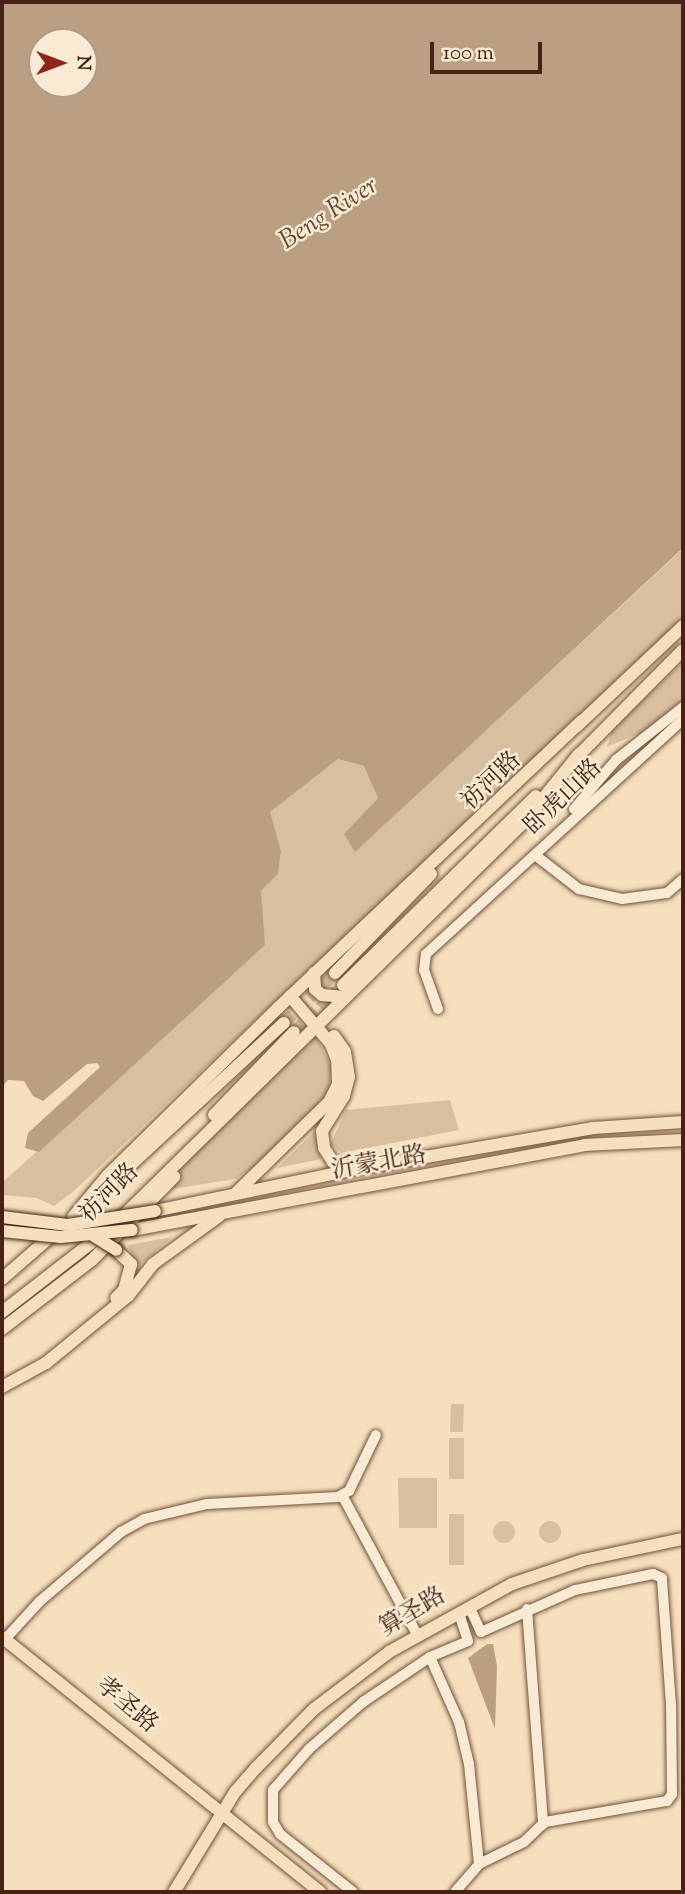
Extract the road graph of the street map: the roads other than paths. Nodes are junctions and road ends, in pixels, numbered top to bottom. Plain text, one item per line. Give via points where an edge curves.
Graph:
1 (683, 626) edge
2 (683, 650) edge
3 (683, 707) edge
4 (683, 719) edge
5 (582, 721) junction
6 (535, 855) junction
7 (683, 879) edge
8 (314, 973) junction
9 (335, 973) tunnel mouth
10 (344, 991) junction
11 (290, 996) junction
12 (438, 1009) dead end
13 (284, 1023) tunnel mouth
14 (317, 1023) junction
15 (294, 1032) tunnel mouth
16 (243, 1098) junction
17 (683, 1122) edge
18 (683, 1140) edge
19 (356, 1169) junction
20 (235, 1194) junction
21 (223, 1214) junction
22 (2, 1217) edge
23 (73, 1217) junction
24 (115, 1224) junction
25 (2, 1231) edge
26 (88, 1237) junction
27 (2, 1277) edge
28 (37, 1285) junction
29 (2, 1312) edge
30 (2, 1320) edge
31 (2, 1329) edge
32 (2, 1385) edge
33 (376, 1435) dead end
34 (342, 1495) junction
35 (683, 1539) edge
36 (683, 1546) edge
37 (527, 1609) junction
38 (465, 1614) junction
39 (417, 1634) junction
40 (4, 1635) edge
41 (430, 1657) junction
42 (221, 1816) junction
43 (543, 1824) junction
44 (479, 1864) junction
45 (167, 1892) edge
46 (174, 1892) edge
47 (312, 1892) edge
48 (320, 1892) edge
49 (353, 1892) edge
50 (455, 1892) edge

1 - 5 main road, 祊河路
2 - 10 main road via 579,754 523,823
3 - 6 street, 卧虎山路 via 616,760
4 - 6 street, 卧虎山路
5 - 8 main road
5 - 9 main road, 祊河路
6 - 7 street via 579,889 622,899 667,893
6 - 12 street via 426,954 424,970
8 - 10 main road via 315,989 322,995
8 - 11 main road
10 - 14 main road
11 - 14 main road
11 - 23 main road via 107,1176
13 - 23 main road, 祊河路
14 - 16 main road
14 - 19 main road via 345,1052 349,1077 344,1096 322,1131 324,1148 333,1162
14 - 20 main road via 335,1050 336,1090 330,1102
15 - 24 main road, 祊河路
16 - 24 main road
16 - 31 main road via 140,1217 51,1295
17 - 19 main road, 沂蒙北路 via 593,1128
18 - 21 main road, 沂蒙北路 via 585,1145
19 - 20 main road, 沂蒙北路
20 - 22 main road, 沂蒙北路, bridge via 68,1225
21 - 26 main road, 沂蒙北路, bridge
21 - 32 main road via 153,1264 128,1296 46,1363
23 - 27 main road, 祊河路
24 - 28 main road, 祊河路
25 - 26 main road, bridge
26 - 32 main road, bridge via 116,1250 131,1264 124,1290 43,1361
28 - 29 main road, 祊河路
28 - 30 main road
33 - 34 street via 349,1491
34 - 39 street
34 - 40 street via 207,1504 144,1519 89,1558
35 - 39 main road, 算圣路 via 623,1549 547,1571 484,1596
36 - 38 main road, 算圣路 via 584,1566
37 - 38 street via 481,1632
37 - 43 street
37 - 43 street via 575,1590 653,1574 662,1578 666,1590 672,1794 667,1801
38 - 41 street via 468,1641
38 - 42 main road, 算圣路 via 393,1658 319,1714
39 - 42 main road, 算圣路 via 314,1709 256,1768
40 - 42 main road, 孝圣路 via 207,1798
41 - 44 street via 459,1722 469,1764
41 - 49 street via 363,1702 309,1749 273,1790 273,1822 280,1834
42 - 45 main road, 算圣路 via 205,1828
42 - 46 main road, 算圣路
42 - 47 main road, 孝圣路
42 - 48 main road, 孝圣路
43 - 44 street via 524,1842
44 - 50 street

